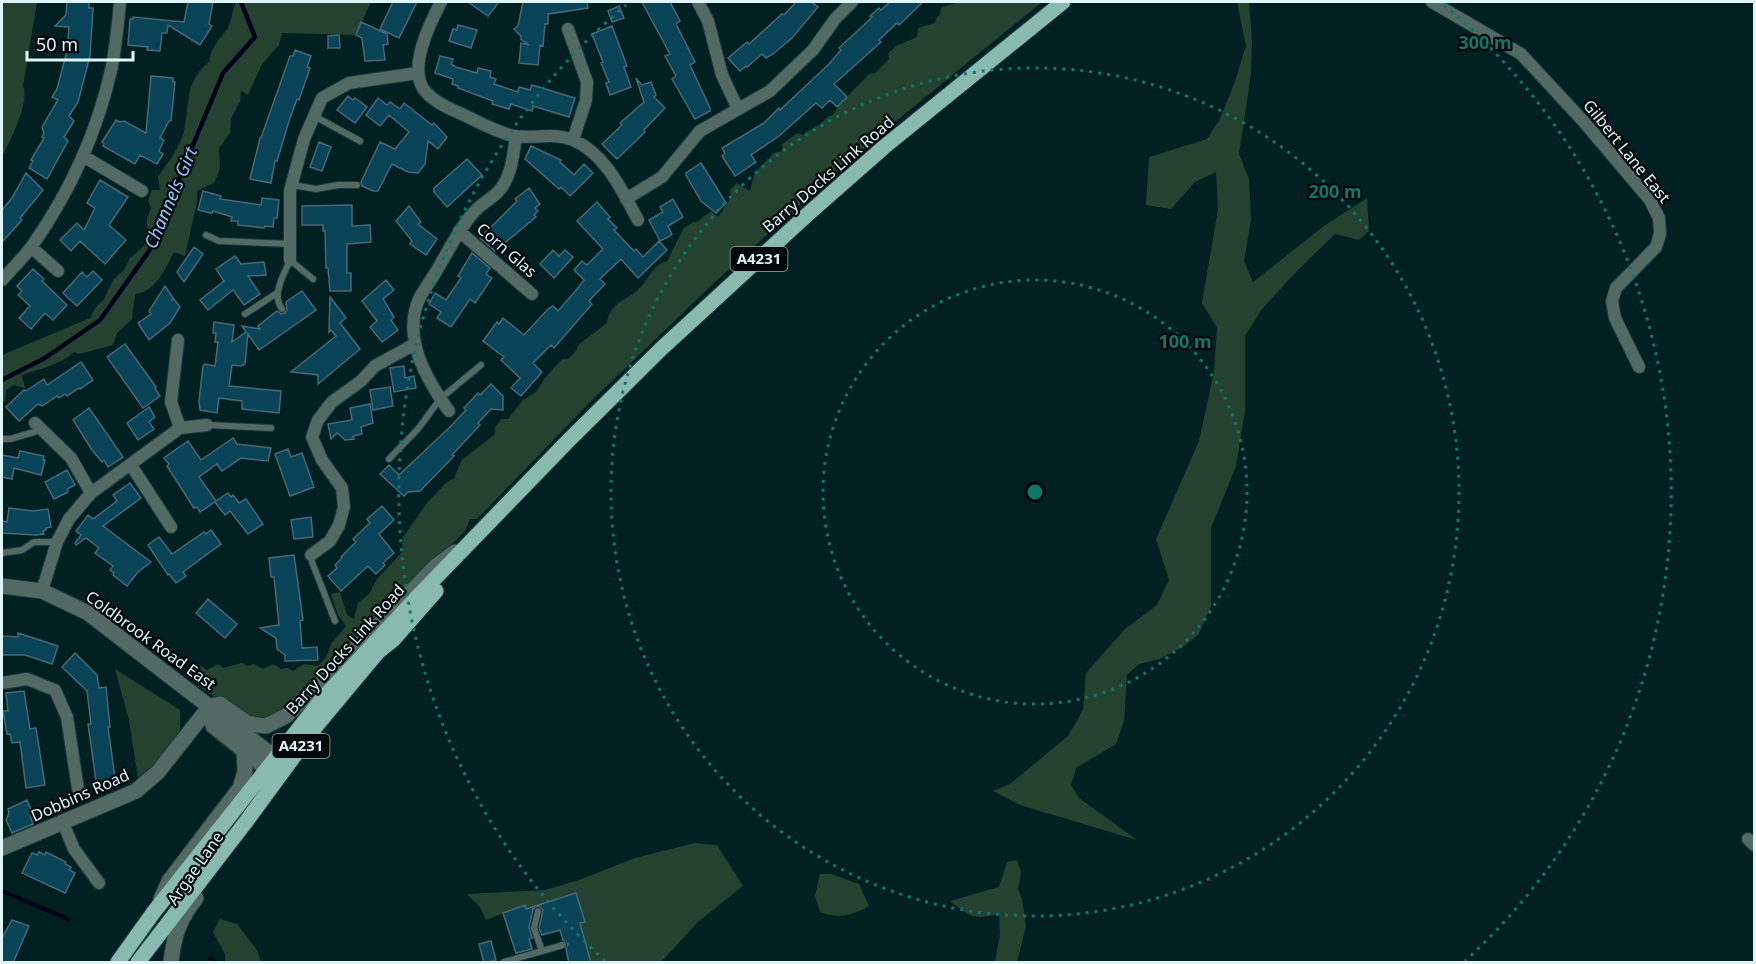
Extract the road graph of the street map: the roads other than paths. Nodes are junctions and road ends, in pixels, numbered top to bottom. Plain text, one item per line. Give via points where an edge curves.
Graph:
1 (120, 2) edge
2 (441, 2) edge
3 (698, 2) edge
4 (852, 2) edge
5 (1063, 2) edge
6 (1432, 2) edge
7 (568, 29) dead end
8 (418, 73) junction
9 (738, 109) junction
10 (314, 116) junction
11 (516, 136) junction
12 (573, 140) junction
13 (360, 141) dead end
14 (83, 156) junction
15 (291, 185) junction
16 (357, 185) dead end
17 (142, 191) dead end
18 (626, 199) junction
19 (638, 220) dead end
20 (459, 231) junction
21 (206, 235) dead end
22 (290, 244) junction
23 (31, 247) junction
24 (290, 260) junction
25 (58, 271) dead end
26 (313, 279) dead end
27 (2, 280) edge
28 (277, 293) junction
29 (532, 294) dead end
30 (282, 309) dead end
31 (245, 314) dead end
32 (178, 340) dead end
33 (415, 344) junction
34 (481, 365) dead end
35 (1639, 367) dead end
36 (440, 399) junction
37 (449, 411) dead end
38 (207, 425) joint
39 (38, 426) joint
40 (180, 428) junction
41 (271, 428) dead end
42 (2, 439) edge
43 (388, 459) dead end
44 (131, 465) junction
45 (91, 493) junction
46 (171, 527) dead end
47 (475, 538) junction
48 (57, 542) junction
49 (2, 553) edge
50 (311, 555) joint
51 (2, 586) edge
52 (42, 591) junction
53 (335, 621) dead end
54 (2, 682) edge
55 (210, 706) junction
56 (244, 751) junction
57 (276, 767) junction
58 (78, 789) dead end
59 (63, 823) junction
60 (241, 829) junction
61 (2, 848) edge
62 (99, 883) dead end
63 (157, 908) junction
64 (538, 911) dead end
65 (563, 945) dead end
66 (542, 951) junction
67 (122, 959) edge
68 (140, 962) edge
69 (171, 963) edge
70 (504, 963) edge

1 - 14 street via 112,64 99,118
2 - 8 street via 419,57
3 - 9 street via 708,21 722,75
4 - 9 street via 813,50 770,91
5 - 47 main road, Barry Docks Link Road / A4231 via 884,147 751,266 645,364
6 - 35 street, Gilbert Lane East via 1521,54 1650,200 1659,218 1656,247 1616,288 1612,301 1615,318
7 - 12 street via 587,82 586,100
8 - 10 street via 349,83 322,98
8 - 11 street via 424,90 436,101 492,129
9 - 18 street via 700,131 662,177
10 - 13 lane
10 - 15 street
11 - 12 street via 548,135
11 - 20 street via 512,168 499,191
12 - 18 street via 597,155
14 - 17 street
14 - 23 street
15 - 16 lane via 316,189
15 - 22 street
18 - 19 street
20 - 29 street, Corn Glas
20 - 33 street via 420,297 412,324
21 - 22 lane via 219,241
22 - 24 street
23 - 25 street
23 - 27 street
24 - 26 lane
24 - 28 lane
28 - 30 lane
28 - 31 lane
32 - 40 street via 171,402
33 - 36 street
33 - 50 street via 375,366 332,402 318,420 312,437 322,460 342,488 344,507 330,541
34 - 36 lane
36 - 37 street
36 - 43 lane via 418,429
38 - 40 street
38 - 41 lane
39 - 42 lane
39 - 45 street via 71,458
40 - 44 street
44 - 45 street
44 - 46 street
45 - 48 street via 69,519
47 - 55 street, Coldbrook Road East via 436,566 286,717 266,726 258,725 247,723 220,704
47 - 57 main road, Barry Docks Link Road / A4231 via 323,698
48 - 49 lane via 34,542 22,550
48 - 52 street
50 - 53 lane
51 - 52 street, Coldbrook Road East
52 - 55 street, Coldbrook Road East via 88,613
54 - 58 street via 27,679 55,690 68,717
55 - 56 street, Coldbrook Road East via 213,726
55 - 57 street, Coldbrook Road East
55 - 59 street, Dobbins Road via 146,784
56 - 57 street, Coldbrook Road East
56 - 63 street via 240,788 169,881
57 - 60 main road, Barry Docks Link Road / A4231
57 - 63 main road, Barry Docks Link Road / A4231
59 - 61 street, Dobbins Road
59 - 62 street via 74,849
60 - 68 main road, Barry Docks Link Road / A4231
60 - 69 street, Argae Lane via 235,847 179,922
63 - 67 main road, Barry Docks Link Road / A4231
64 - 66 lane via 534,928
65 - 66 lane
66 - 70 lane
67 - 68 street

